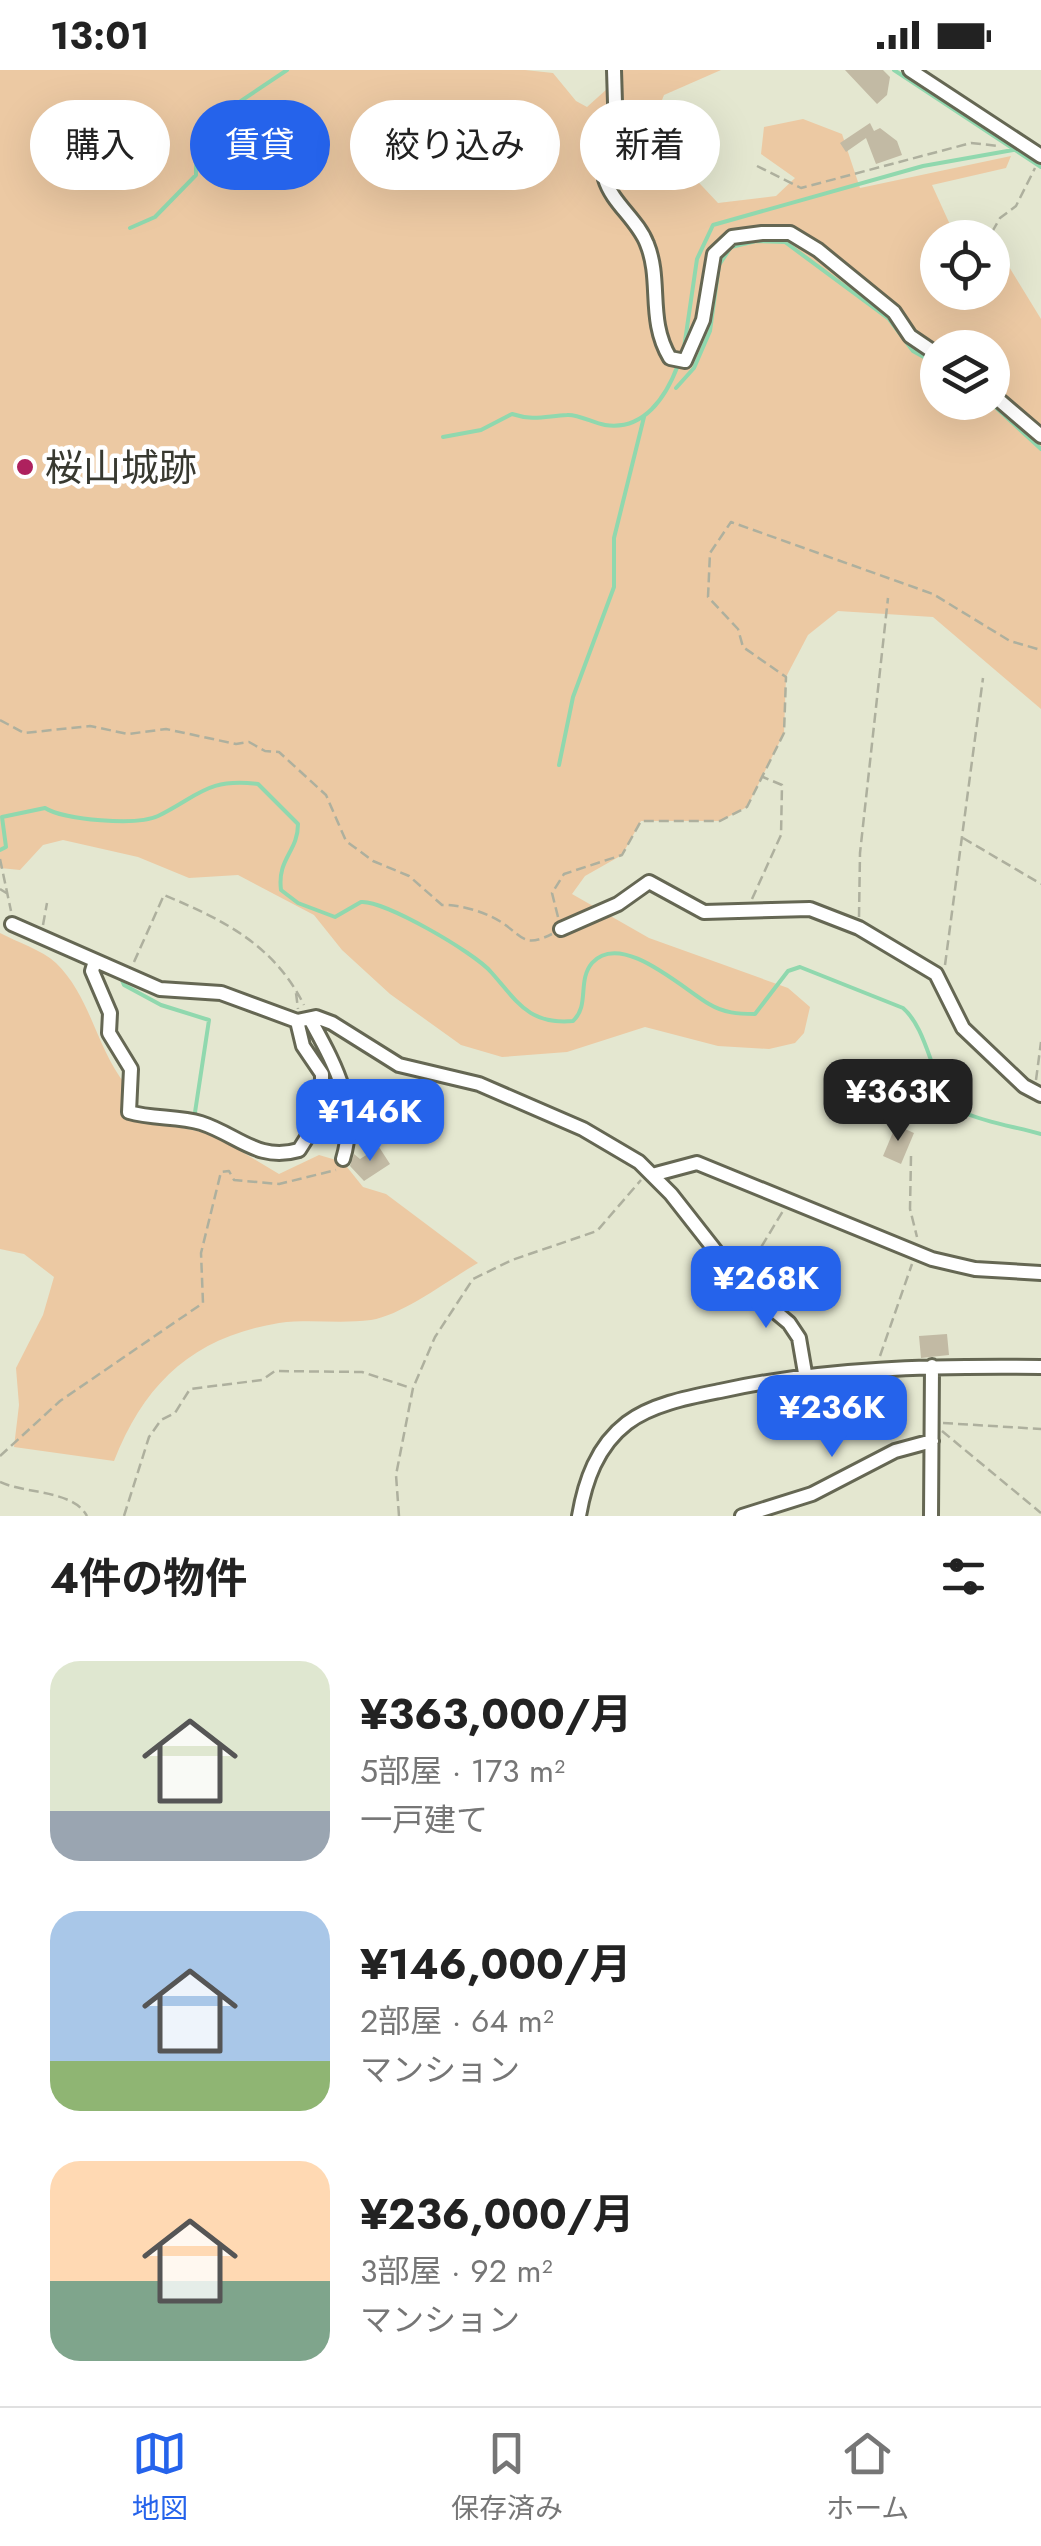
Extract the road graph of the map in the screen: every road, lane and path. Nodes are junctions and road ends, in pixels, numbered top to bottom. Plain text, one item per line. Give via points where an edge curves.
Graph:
1 (614, 70) edge
2 (910, 70) edge
3 (999, 146) dead end
4 (1041, 156) edge
5 (757, 166) dead end
6 (1035, 169) dead end
7 (999, 220) edge
8 (920, 343) edge
9 (1010, 409) edge
10 (1041, 436) edge
11 (888, 598) dead end
12 (1041, 650) edge
13 (982, 678) dead end
14 (0, 720) edge
15 (762, 776) junction
16 (962, 838) junction
17 (0, 859) edge
18 (1041, 884) edge
19 (0, 890) edge
20 (10, 895) junction
21 (47, 903) dead end
22 (747, 910) junction
23 (12, 924) joint
24 (859, 928) junction
25 (561, 929) junction
26 (40, 936) junction
27 (96, 961) junction
28 (128, 975) junction
29 (939, 981) junction
30 (295, 986) junction
31 (308, 1019) junction
32 (1041, 1042) edge
33 (1038, 1094) edge
34 (343, 1160) dead end
35 (650, 1173) junction
36 (329, 1175) dead end
37 (790, 1198) junction
38 (1041, 1272) edge
39 (740, 1282) junction
40 (932, 1366) junction
41 (1041, 1368) edge
42 (805, 1373) junction
43 (413, 1388) junction
44 (932, 1423) junction
45 (1041, 1429) edge
46 (932, 1441) junction
47 (0, 1456) edge
48 (0, 1482) edge
49 (1041, 1513) edge
50 (88, 1516) edge
51 (124, 1516) edge
52 (399, 1516) edge
53 (578, 1516) edge
54 (742, 1516) edge
55 (931, 1516) edge

1 - 8 street via 622,130 605,179 650,252 652,308 670,358 685,362 691,355 721,244 762,233 790,233 818,250 894,312
2 - 4 street
3 - 5 path via 972,143 801,188
6 - 7 path via 1016,206
9 - 10 street
11 - 24 path via 860,852
12 - 15 path via 1010,641 932,594 731,522 710,554 708,598 738,629 743,646 786,677 784,733
13 - 16 path
14 - 25 path via 24,733 90,726 128,734 166,729 279,752 326,795 346,841 408,876 442,905 504,924 518,940 532,943
15 - 22 path via 782,785 782,822
15 - 25 path via 747,807 720,821 641,821 622,854 564,874 552,893
16 - 18 path
16 - 29 path
17 - 20 path
19 - 20 path
20 - 23 path
21 - 26 path
22 - 24 street via 810,910
22 - 25 street via 704,912 649,882
23 - 26 street
24 - 29 street
26 - 27 street
27 - 28 street
27 - 31 street via 92,972 110,1013 109,1032 130,1068 129,1112 201,1124 257,1152 280,1156 299,1150 311,1131 322,1074 303,1046
28 - 30 path via 164,895 258,943
28 - 31 street via 170,991 221,993
29 - 33 street via 963,1028
30 - 31 path
30 - 31 path
31 - 34 street via 343,1079 350,1138
31 - 35 street via 399,1064 545,1109
32 - 33 path
35 - 37 street via 697,1164
35 - 39 street
35 - 43 path via 596,1232 474,1280 435,1337
36 - 47 path via 279,1184 234,1180 222,1172 201,1254 204,1303 60,1401
37 - 38 street via 932,1259
37 - 39 path
39 - 42 street via 790,1323
40 - 41 street
40 - 42 street
40 - 44 street
42 - 53 street via 674,1402 627,1422 599,1453
43 - 51 path via 362,1372 275,1371 262,1380 190,1389 149,1437
43 - 52 path via 396,1475
44 - 45 path
44 - 46 street
44 - 49 path
46 - 54 street via 812,1494
46 - 55 street
48 - 50 path via 64,1498

